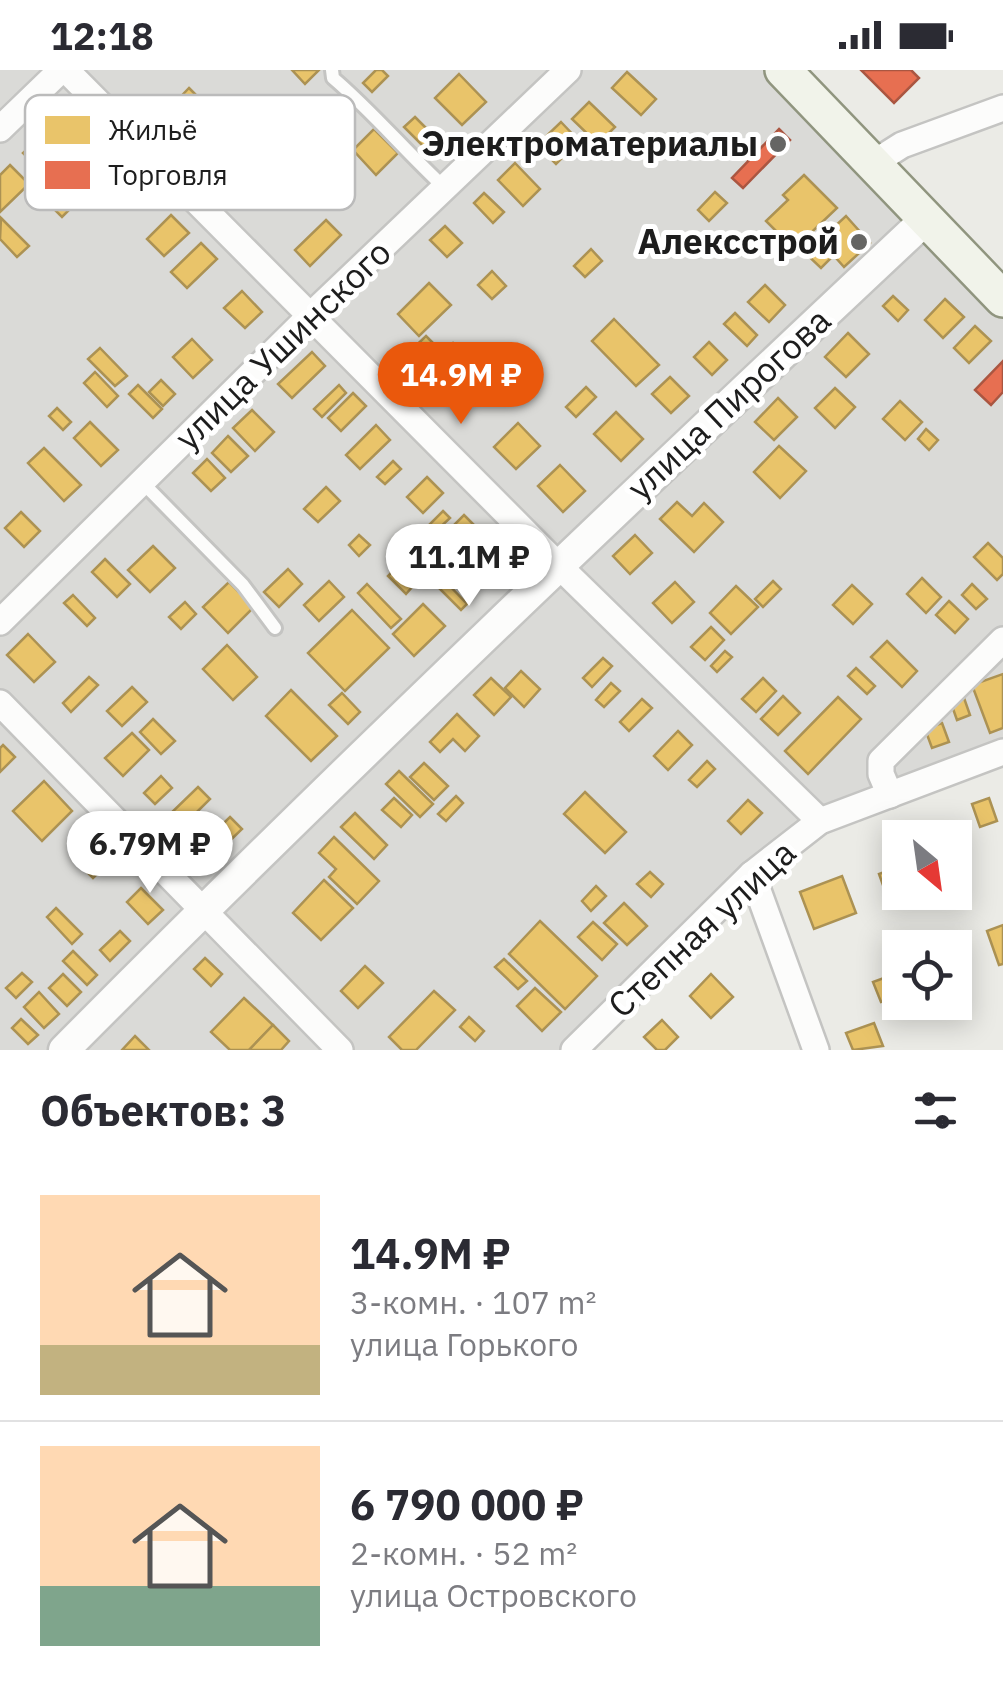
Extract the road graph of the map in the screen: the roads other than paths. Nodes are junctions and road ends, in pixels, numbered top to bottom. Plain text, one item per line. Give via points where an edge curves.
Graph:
1 (64, 70) edge
2 (332, 70) edge
3 (568, 70) edge
4 (782, 70) edge
5 (37, 95) edge
6 (89, 95) edge
7 (353, 95) edge
8 (355, 97) edge
9 (25, 106) edge
10 (1003, 108) edge
11 (0, 129) edge
12 (872, 164) junction
13 (445, 188) junction
14 (205, 210) edge
15 (924, 220) junction
16 (1003, 299) edge
17 (311, 315) junction
18 (142, 482) junction
19 (558, 565) junction
20 (0, 622) edge
21 (275, 628) dead end
22 (1003, 640) edge
23 (0, 703) edge
24 (1003, 752) edge
25 (890, 795) junction
26 (820, 822) junction
27 (752, 874) junction
28 (202, 910) junction
29 (64, 1050) edge
30 (340, 1050) edge
31 (574, 1050) edge
32 (816, 1050) edge

1 - 5 street
1 - 6 street
2 - 7 lane
3 - 13 street, улица Ушинского
4 - 12 main road
8 - 13 lane
9 - 11 street
10 - 12 street via 902,145
12 - 15 main road
13 - 17 street, улица Ушинского
14 - 17 street
15 - 16 main road
15 - 19 street, улица Пирогова
17 - 18 street, улица Ушинского
17 - 19 street
18 - 20 street, улица Ушинского
18 - 21 lane via 244,585
19 - 26 street
19 - 28 street, улица Пирогова
22 - 25 street via 881,761
23 - 28 street
24 - 25 street, Степная улица
25 - 26 street, Степная улица
26 - 27 street, Степная улица
27 - 31 street, Степная улица
27 - 32 street
28 - 29 street, улица Пирогова
28 - 30 street

